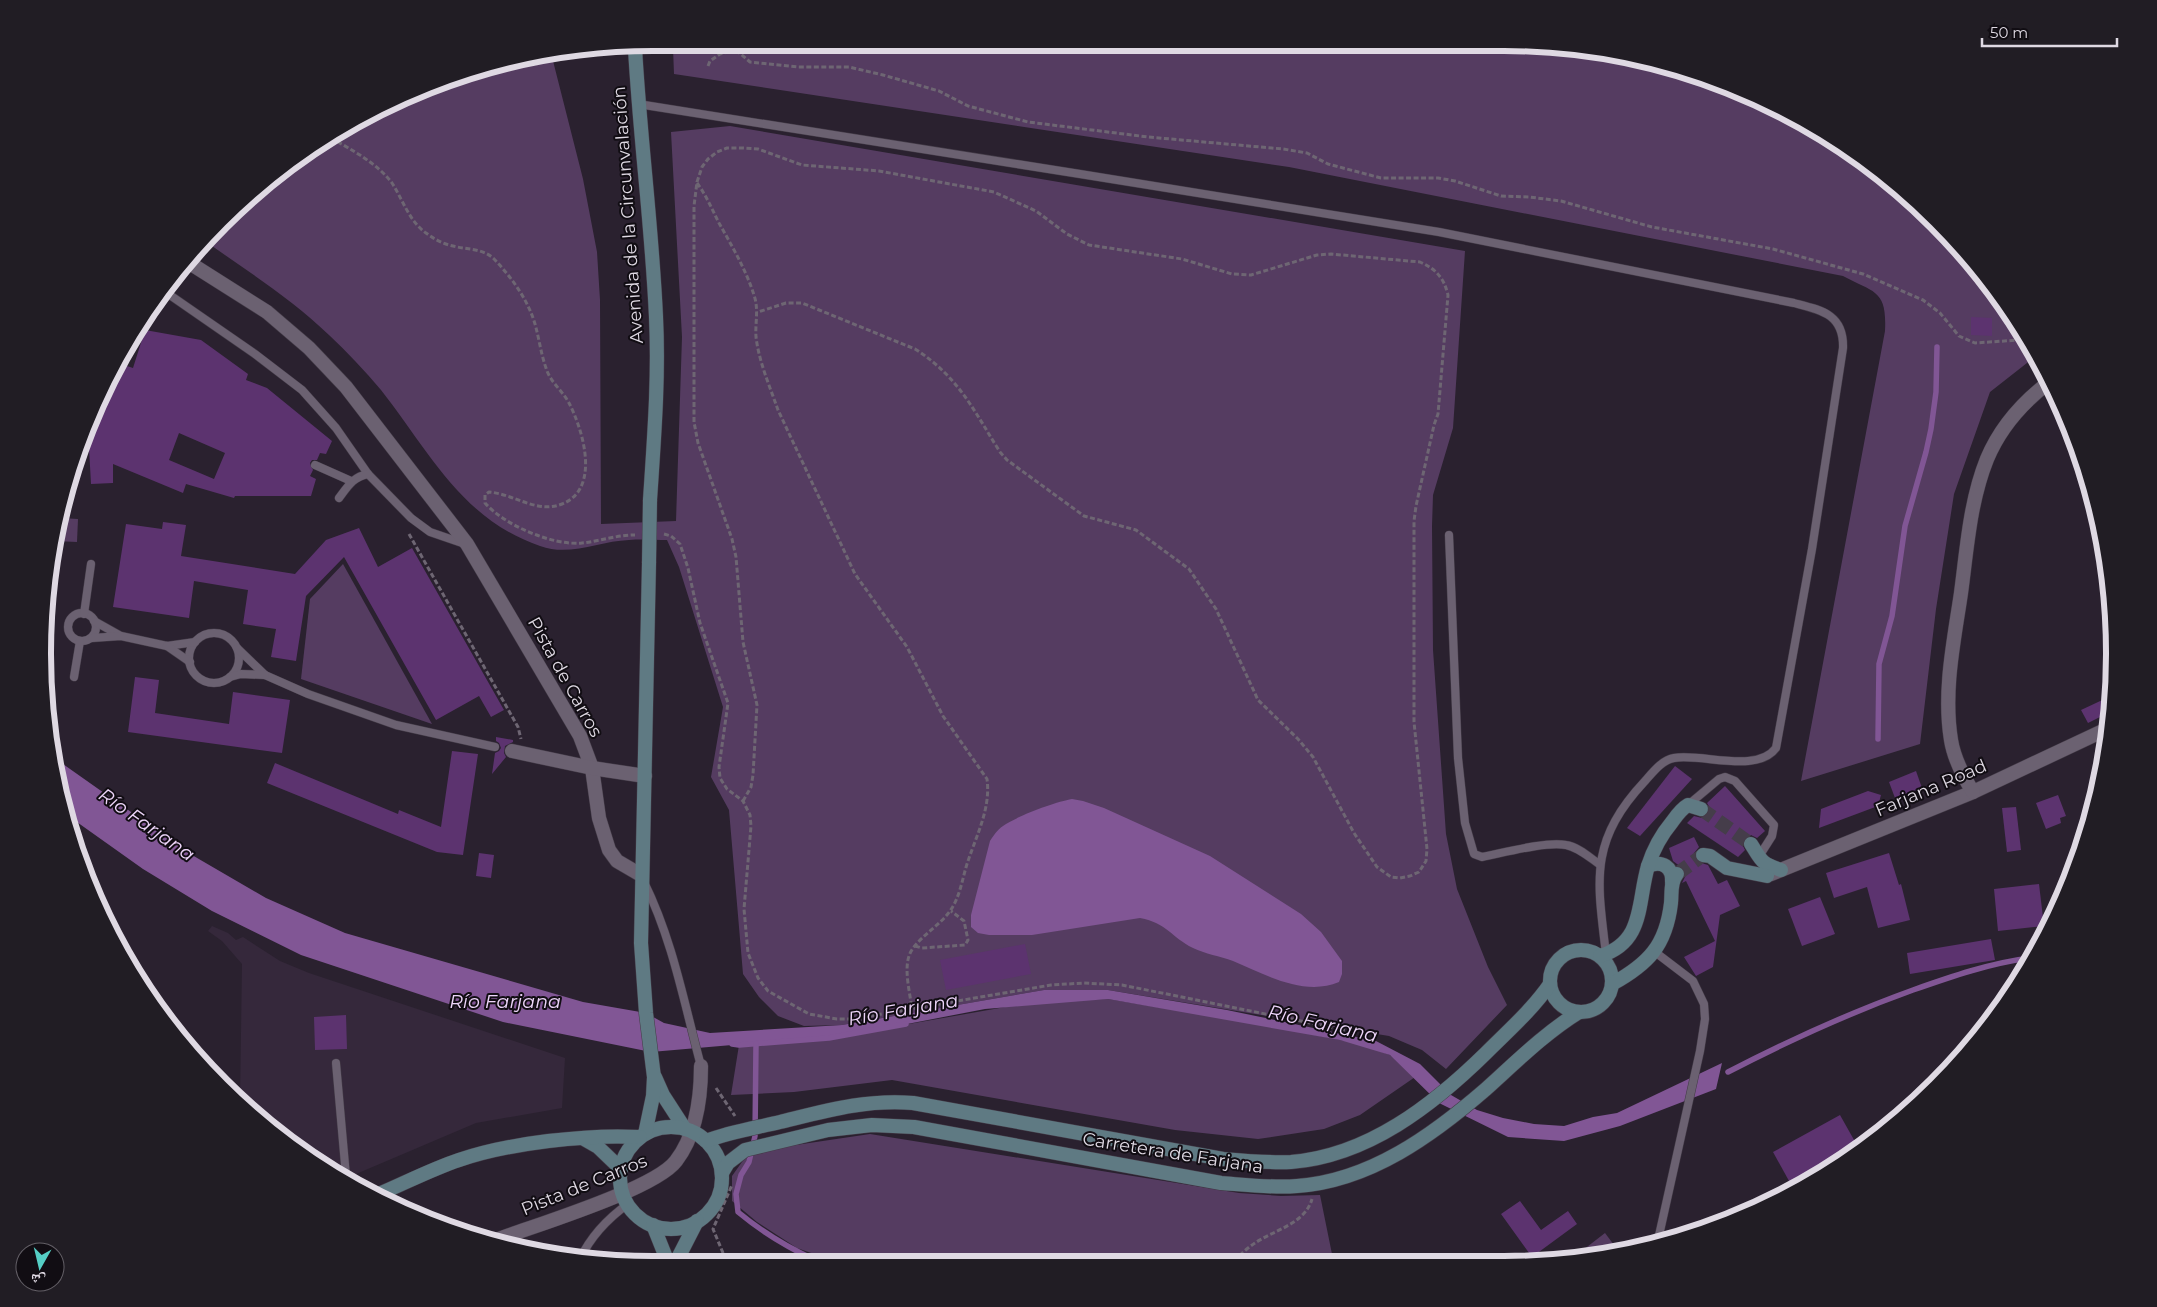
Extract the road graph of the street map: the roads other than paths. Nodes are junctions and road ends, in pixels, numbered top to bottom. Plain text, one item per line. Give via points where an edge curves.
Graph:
1 (635, 52) edge
2 (638, 104) junction
3 (193, 265) edge
4 (170, 295) edge
5 (2044, 387) edge
6 (315, 465) dead end
7 (368, 474) junction
8 (351, 481) junction
9 (339, 498) dead end
10 (1449, 535) dead end
11 (467, 544) junction
12 (91, 564) dead end
13 (84, 614) junction
14 (94, 620) junction
15 (121, 636) junction
16 (92, 638) junction
17 (80, 641) junction
18 (195, 642) junction
19 (167, 646) junction
20 (237, 648) junction
21 (190, 662) junction
22 (265, 675) junction
23 (74, 677) dead end
24 (230, 677) junction
25 (2101, 732) edge
26 (495, 747) dead end
27 (517, 751) road end
28 (592, 768) junction
29 (645, 776) junction
30 (1973, 792) junction
31 (1695, 807) joint
32 (1752, 844) tunnel mouth
33 (1703, 856) dead end
34 (1758, 858) junction
35 (1599, 864) junction
36 (1648, 866) junction
37 (1781, 870) junction
38 (641, 875) junction
39 (1767, 876) joint
40 (1655, 952) junction
41 (1602, 955) junction
42 (1550, 984) junction
43 (1612, 984) junction
44 (1580, 1012) junction
45 (699, 1061) joint
46 (336, 1063) dead end
47 (654, 1077) junction
48 (688, 1130) junction
49 (642, 1136) junction
50 (584, 1139) junction
51 (706, 1140) junction
52 (621, 1169) junction
53 (346, 1171) edge
54 (722, 1173) junction
55 (383, 1192) edge
56 (625, 1199) junction
57 (698, 1221) junction
58 (653, 1225) junction
59 (1659, 1235) edge
60 (506, 1237) edge
61 (584, 1252) edge
62 (665, 1256) edge
63 (679, 1256) edge

1 - 2 main road, Avenida de la Circunvalación
2 - 29 main road, Avenida de la Circunvalación, bridge via 656,320
2 - 35 lane via 1439,232 1794,303 1833,318 1841,330 1843,348 1812,549 1776,748 1770,756 1760,760 1679,757 1667,760 1628,800 1610,830
3 - 11 street, Pista de Carros via 267,312 309,348 346,386
4 - 7 lane via 302,390 336,428
5 - 30 street via 2001,430 1977,489 1969,533 1950,674 1948,718 1958,764
6 - 8 lane
7 - 8 lane
7 - 11 lane via 421,526 442,537
8 - 9 lane
10 - 35 lane via 1458,758 1465,823 1474,854 1482,857 1533,847 1566,845
11 - 28 street, Pista de Carros via 580,736
12 - 13 lane
13 - 14 lane
13 - 17 lane via 72,618 68,629 74,639
14 - 15 lane
14 - 16 lane via 96,629
15 - 16 lane
15 - 19 lane
16 - 17 lane
17 - 23 lane
18 - 19 lane
18 - 20 lane via 207,635 222,634
18 - 21 lane via 189,655
19 - 21 lane
20 - 22 lane
20 - 24 lane via 238,664
21 - 24 lane via 198,677 205,681 222,681
22 - 24 lane
22 - 26 lane via 396,725
25 - 30 street, Farjana Road
27 - 28 street
28 - 29 street
28 - 38 street, Pista de Carros via 599,818 608,850 617,861
29 - 38 main road, Avenida de la Circunvalación
30 - 37 street, Farjana Road
31 - 34 lane via 1719,779 1724,777 1735,781 1774,825 1772,836
31 - 36 main road via 1682,808 1663,832
32 - 34 main road
33 - 39 main road via 1710,856 1727,868
34 - 37 main road
35 - 41 lane
36 - 40 main road, Carretera de Farjana via 1660,863 1675,878 1668,918
36 - 41 main road via 1633,929 1622,944
37 - 39 street, Farjana Road
38 - 45 lane, Pista de Carros via 670,941
38 - 47 main road, Avenida de la Circunvalación via 641,943
40 - 43 main road, Carretera de Farjana
40 - 59 lane via 1693,981 1704,1004 1705,1019 1698,1064
41 - 42 main road, Carretera de Farjana via 1583,950 1566,954 1554,967
41 - 43 main road via 1610,968
42 - 44 main road via 1563,1006
42 - 51 main road, Carretera de Farjana via 1530,1009 1462,1077 1411,1117 1353,1148 1293,1162 1263,1163 1181,1152 913,1103 868,1102
43 - 44 main road, Carretera de Farjana via 1605,1001 1598,1007
44 - 54 main road, Carretera de Farjana via 1553,1030 1432,1132 1364,1170 1316,1183 1260,1187 1222,1183 914,1127 872,1125 828,1130 751,1149 736,1156
45 - 48 street, Pista de Carros via 699,1099
46 - 53 lane
47 - 48 main road
47 - 49 main road via 651,1106
48 - 49 main road via 671,1127
48 - 51 main road
48 - 56 street, Pista de Carros via 685,1146 675,1162
49 - 50 main road
49 - 52 main road via 628,1151
50 - 52 main road via 598,1147
50 - 55 main road via 517,1146 460,1159
51 - 54 main road via 719,1161
52 - 56 main road via 620,1181
54 - 57 main road via 714,1205
56 - 58 main road via 635,1213
56 - 60 street, Pista de Carros
56 - 61 lane
57 - 58 main road via 684,1227
57 - 63 main road
58 - 62 main road

